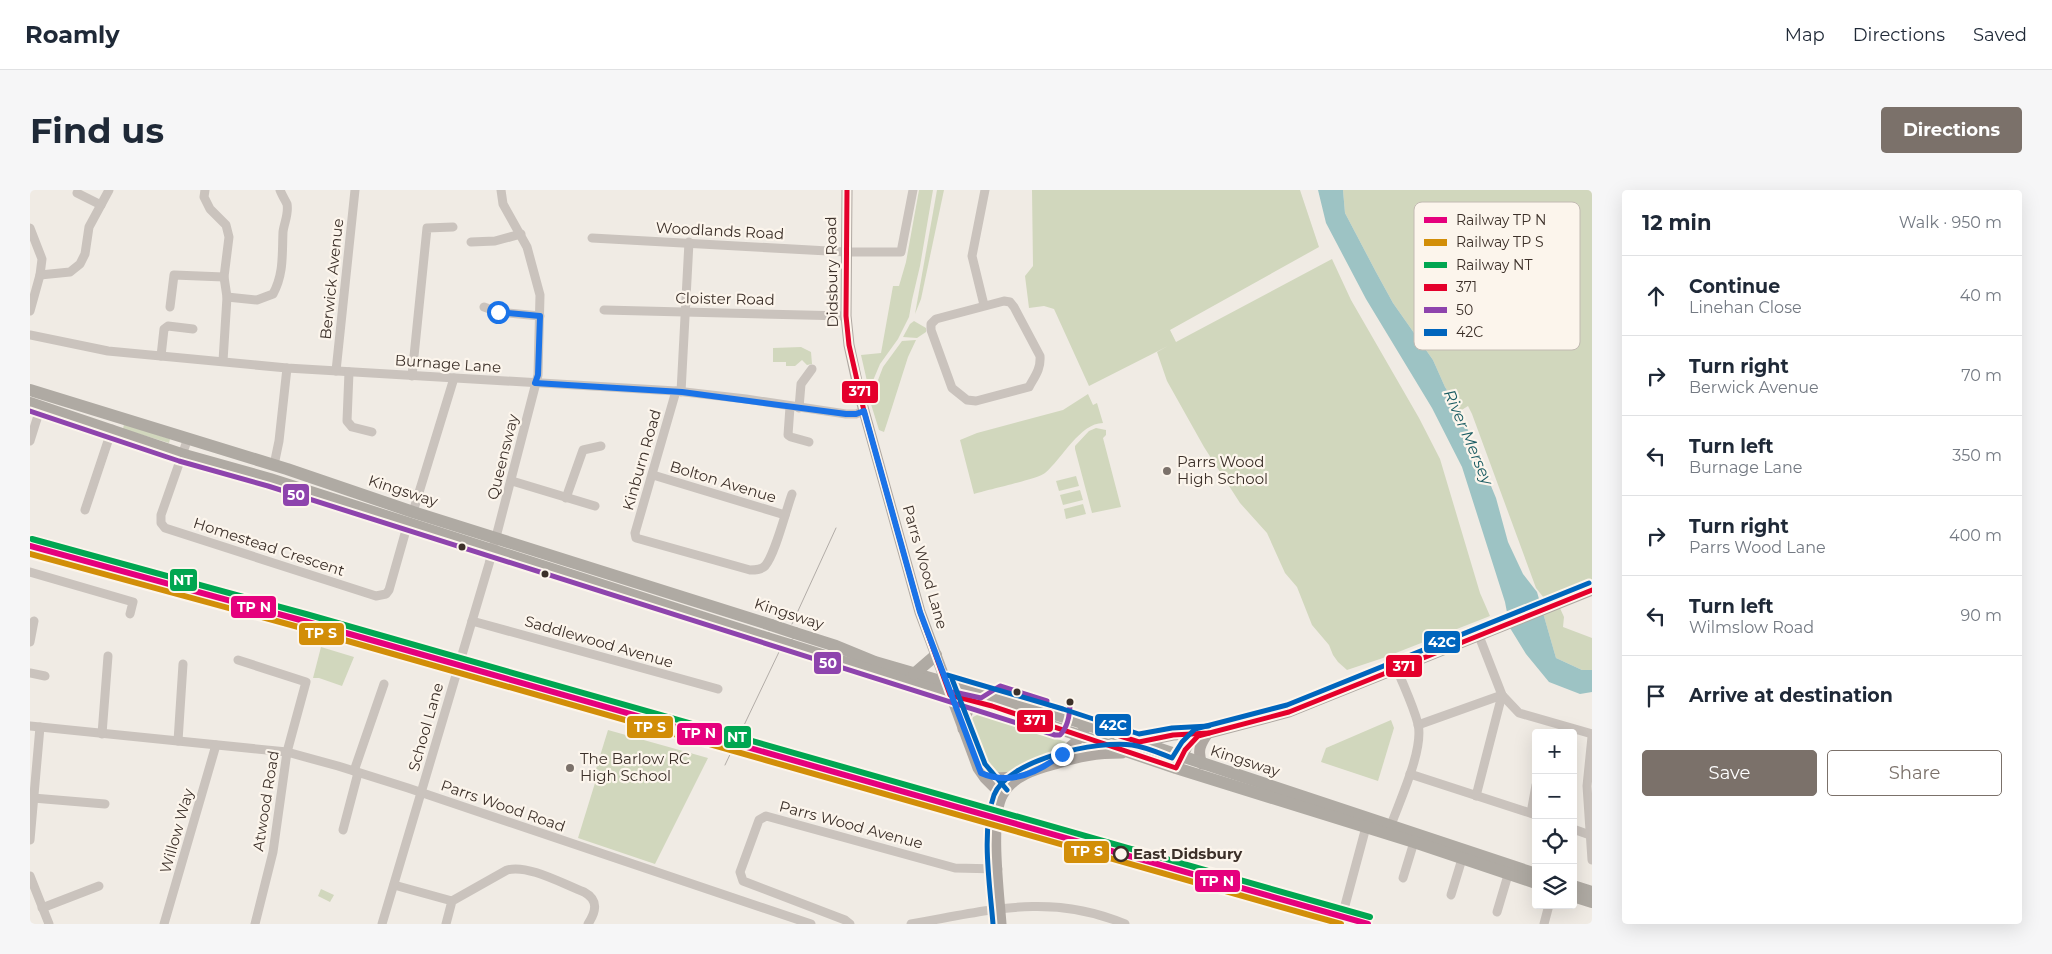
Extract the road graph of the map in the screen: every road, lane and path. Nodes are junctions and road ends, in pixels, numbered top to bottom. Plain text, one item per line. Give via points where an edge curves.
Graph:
1 (109, 190) edge
2 (205, 190) edge
3 (280, 190) edge
4 (355, 190) edge
5 (502, 190) edge
6 (847, 190) edge
7 (914, 190) edge
8 (986, 190) edge
9 (77, 193) dead end
10 (102, 205) junction
11 (453, 227) dead end
12 (30, 228) edge
13 (521, 234) junction
14 (592, 238) dead end
15 (471, 242) dead end
16 (689, 242) junction
17 (846, 252) junction
18 (40, 275) junction
19 (224, 277) junction
20 (227, 297) junction
21 (984, 305) junction
22 (170, 307) dead end
23 (484, 307) dead end
24 (30, 310) edge
25 (604, 310) dead end
26 (687, 312) junction
27 (540, 316) junction
28 (846, 316) junction
29 (192, 329) dead end
30 (30, 335) edge
31 (161, 356) junction
32 (223, 361) junction
33 (286, 368) junction
34 (812, 369) dead end
35 (336, 371) junction
36 (349, 372) junction
37 (412, 376) junction
38 (454, 378) junction
39 (535, 383) junction
40 (30, 390) edge
41 (679, 391) junction
42 (35, 405) edge
43 (794, 407) junction
44 (861, 408) junction
45 (112, 429) junction
46 (372, 432) dead end
47 (188, 438) junction
48 (30, 441) edge
49 (809, 442) dead end
50 (601, 446) dead end
51 (181, 454) junction
52 (274, 465) junction
53 (653, 475) junction
54 (512, 481) junction
55 (792, 494) dead end
56 (566, 498) junction
57 (595, 506) dead end
58 (86, 510) dead end
59 (785, 515) junction
60 (411, 517) junction
61 (496, 537) junction
62 (492, 551) junction
63 (30, 572) edge
64 (1592, 590) edge
65 (130, 614) dead end
66 (472, 620) junction
67 (34, 621) dead end
68 (769, 632) junction
69 (1479, 636) junction
70 (792, 639) junction
71 (30, 642) edge
72 (936, 655) junction
73 (108, 656) dead end
74 (238, 660) dead end
75 (183, 664) dead end
76 (1397, 669) junction
77 (30, 673) edge
78 (914, 674) junction
79 (45, 676) dead end
80 (945, 682) junction
81 (384, 684) dead end
82 (718, 689) dead end
83 (950, 694) junction
84 (1502, 695) junction
85 (980, 702) junction
86 (1546, 722) junction
87 (1418, 725) junction
88 (30, 726) edge
89 (40, 727) junction
90 (963, 729) junction
91 (1545, 729) edge
92 (1084, 730) junction
93 (1208, 733) junction
94 (102, 734) junction
95 (1592, 736) edge
96 (178, 741) junction
97 (1139, 742) junction
98 (216, 745) junction
99 (287, 752) junction
100 (1129, 752) junction
101 (1178, 762) junction
102 (1202, 764) junction
103 (1048, 766) junction
104 (356, 772) junction
105 (981, 773) junction
106 (1410, 774) junction
107 (1019, 777) junction
108 (421, 793) junction
109 (1002, 795) junction
110 (1476, 796) junction
111 (33, 798) junction
112 (105, 804) dead end
113 (1532, 813) edge
114 (1391, 825) junction
115 (1366, 827) junction
116 (343, 830) dead end
117 (1577, 830) edge
118 (1590, 835) junction
119 (30, 840) edge
120 (1414, 842) junction
121 (1462, 859) junction
122 (1592, 860) edge
123 (998, 869) junction
124 (1532, 873) edge
125 (1508, 875) junction
126 (30, 876) edge
127 (1403, 878) dead end
128 (1532, 882) edge
129 (394, 885) junction
130 (99, 886) dead end
131 (1577, 887) edge
132 (1592, 892) edge
133 (1451, 894) dead end
134 (1577, 897) edge
135 (452, 901) junction
136 (1592, 902) edge
137 (42, 908) junction
138 (1000, 909) junction
139 (1548, 909) edge
140 (1497, 912) dead end
141 (49, 924) edge
142 (164, 924) edge
143 (256, 924) edge
144 (382, 924) edge
145 (446, 924) edge
146 (588, 924) edge
147 (811, 924) edge
148 (850, 924) edge
149 (911, 924) edge
150 (1001, 924) edge
151 (1125, 924) edge
152 (1340, 924) edge
153 (1544, 924) edge

1 - 10 street
2 - 19 street via 204,197 210,209 226,225 229,237
3 - 20 street via 287,205 287,214 278,285 273,294 257,300
4 - 35 street, Berwick Avenue
5 - 13 street via 503,204
6 - 17 main road, Didsbury Road
7 - 17 street, Woodlands Road via 901,252
8 - 21 street via 972,256
9 - 10 street
10 - 18 street via 89,226 85,254 80,264 70,272
11 - 37 street via 427,228
12 - 18 street via 42,259
13 - 15 street via 495,241
13 - 27 street via 536,276
14 - 16 street, Woodlands Road
16 - 17 street, Woodlands Road
16 - 26 street, Kinburn Road
17 - 28 main road, Didsbury Road
18 - 24 street
19 - 20 street
19 - 22 street via 174,275
20 - 32 street
21 - 21 street via 936,319 931,327 952,388 967,400 976,402 1029,386 1041,365 1040,356 1010,302 1004,300
23 - 27 street via 498,312
25 - 26 street, Cloister Road
26 - 28 street, Cloister Road
26 - 41 street, Kinburn Road
27 - 39 street
28 - 44 main road, Didsbury Road
29 - 31 street via 168,326 164,329
30 - 31 street, Burnage Lane via 108,351
31 - 32 street, Burnage Lane
32 - 33 street, Burnage Lane
33 - 35 street, Burnage Lane
33 - 52 street
34 - 43 street via 801,384
35 - 36 street, Burnage Lane
36 - 37 street, Burnage Lane
36 - 46 street via 346,421 352,428
37 - 38 street, Burnage Lane
38 - 39 street, Burnage Lane
38 - 60 street
39 - 41 street, Burnage Lane
39 - 54 street, Queensway
40 - 47 highway, Kingsway
41 - 43 street, Burnage Lane
41 - 53 street, Kinburn Road
42 - 45 highway, Kingsway
42 - 48 street
43 - 44 street, Burnage Lane via 846,414
43 - 49 street via 788,435
44 - 72 main road, Parrs Wood Lane via 920,612
45 - 51 highway, Kingsway
45 - 58 street
47 - 51 street, Homestead Crescent
47 - 52 highway, Kingsway
50 - 56 street via 583,450
51 - 60 highway, Kingsway
51 - 60 street, Homestead Crescent via 161,515 164,527 376,596 389,590
52 - 60 highway, Kingsway
53 - 59 street, Bolton Avenue
53 - 59 street, Kinburn Road via 635,536 638,540 754,570 767,562
54 - 56 street
54 - 61 street, Queensway
55 - 59 street
56 - 57 street
60 - 61 highway, Kingsway
60 - 62 highway, Kingsway
61 - 62 street, School Lane
61 - 68 highway, Kingsway
62 - 66 street, School Lane
62 - 68 highway, Kingsway
63 - 65 street via 133,602
64 - 69 main road
66 - 82 street, Saddlewood Avenue
66 - 108 street, School Lane
67 - 71 street
68 - 70 highway, Kingsway, bridge
69 - 76 main road
69 - 84 street
70 - 78 highway, Kingsway
70 - 83 highway, Kingsway
72 - 78 highway
72 - 80 main road, Parrs Wood Lane
73 - 94 street
74 - 99 street, Atwood Road via 306,682
75 - 96 street
76 - 87 street
76 - 93 main road via 1290,712
77 - 79 street
78 - 80 highway, Kingsway
80 - 83 main road, Parrs Wood Lane
80 - 92 highway, Kingsway
81 - 104 street
83 - 85 highway, Kingsway
83 - 90 main road, Parrs Wood Lane
84 - 86 street via 1519,713
84 - 87 street
84 - 110 street
85 - 90 main road via 968,710
85 - 92 highway, Kingsway
86 - 91 street
86 - 95 street
87 - 106 street via 1419,742
88 - 89 street, Parrs Wood Road
89 - 94 street, Parrs Wood Road
89 - 111 street
90 - 105 main road, Parrs Wood Lane
92 - 97 highway, Kingsway
92 - 100 highway, Kingsway
92 - 103 main road via 1070,748
93 - 97 main road via 1173,735
93 - 101 main road via 1189,743
93 - 102 main road via 1199,747
94 - 96 street, Parrs Wood Road
95 - 118 street via 1587,786
96 - 98 street, Parrs Wood Road
97 - 101 highway, Kingsway
98 - 99 street, Parrs Wood Road
98 - 142 street, Willow Way
99 - 104 street, Parrs Wood Road
99 - 143 street, Atwood Road via 273,852
100 - 101 highway, Kingsway
100 - 103 main road via 1088,754
101 - 102 highway, Kingsway
101 - 115 highway, Kingsway
102 - 114 highway, Kingsway
103 - 107 main road
104 - 108 street, Parrs Wood Road
104 - 116 street
105 - 107 main road via 996,778
105 - 109 main road, Parrs Wood Lane
106 - 110 street
106 - 114 street
107 - 109 main road
108 - 129 street, School Lane
108 - 147 street, Parrs Wood Road
109 - 123 main road via 997,818
110 - 113 street
111 - 112 street
111 - 119 street
114 - 124 highway, Kingsway
115 - 120 highway, Kingsway
115 - 152 street
117 - 118 street
118 - 122 street
120 - 121 highway, Kingsway
120 - 127 street
121 - 125 highway, Kingsway
121 - 133 street
123 - 138 main road
123 - 148 street, Parrs Wood Avenue via 955,868 762,817 740,872 743,881
125 - 128 highway, Kingsway
125 - 140 street
126 - 137 street
129 - 135 street
129 - 144 street, School Lane
130 - 137 street
131 - 132 highway
134 - 136 highway
135 - 145 street
135 - 146 street via 507,870 523,869 592,897 594,913
137 - 141 street
138 - 149 street
138 - 150 main road
138 - 151 street via 1055,906 1101,915
139 - 153 street

